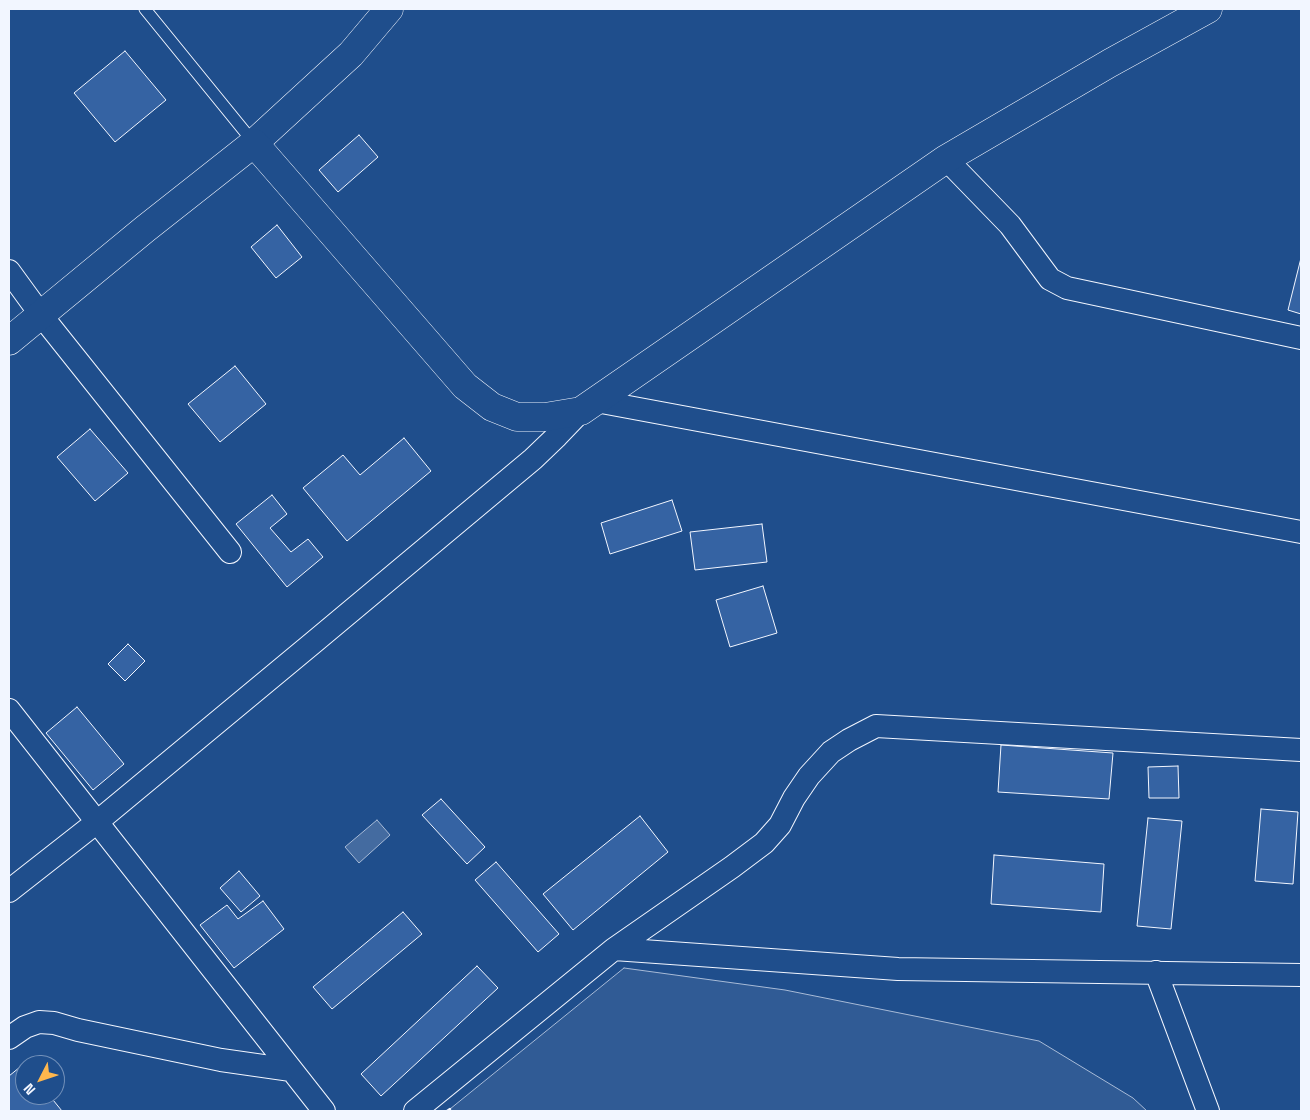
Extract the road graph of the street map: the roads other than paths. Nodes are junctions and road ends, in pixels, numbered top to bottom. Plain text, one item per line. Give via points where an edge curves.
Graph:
1 (145, 9) edge
2 (389, 9) edge
3 (1208, 9) edge
4 (254, 143) junction
5 (946, 159) junction
6 (9, 271) edge
7 (41, 315) junction
8 (1301, 338) edge
9 (9, 341) edge
10 (588, 406) junction
11 (1301, 532) edge
12 (230, 552) dead end
13 (9, 710) edge
14 (1301, 750) edge
15 (97, 822) junction
16 (9, 891) edge
17 (614, 949) junction
18 (1156, 972) junction
19 (1301, 975) edge
20 (9, 1038) edge
21 (291, 1070) junction
22 (324, 1111) edge
23 (415, 1111) edge
24 (1208, 1111) edge

1 - 4 lane
2 - 4 main road via 351,54
3 - 5 main road
4 - 7 main road
4 - 10 main road via 465,386 492,407 517,417 546,417
5 - 8 street via 1010,224 1050,279 1067,288
5 - 10 main road
6 - 7 street
7 - 9 main road
7 - 12 street
10 - 11 street
10 - 15 street via 533,459
13 - 15 street
14 - 17 street via 876,726 831,752 809,776 780,825 764,843
15 - 16 street
15 - 21 street
17 - 18 street via 898,969
17 - 23 street
18 - 19 street
18 - 24 street
20 - 21 street via 39,1022 54,1023 221,1060
21 - 22 street

